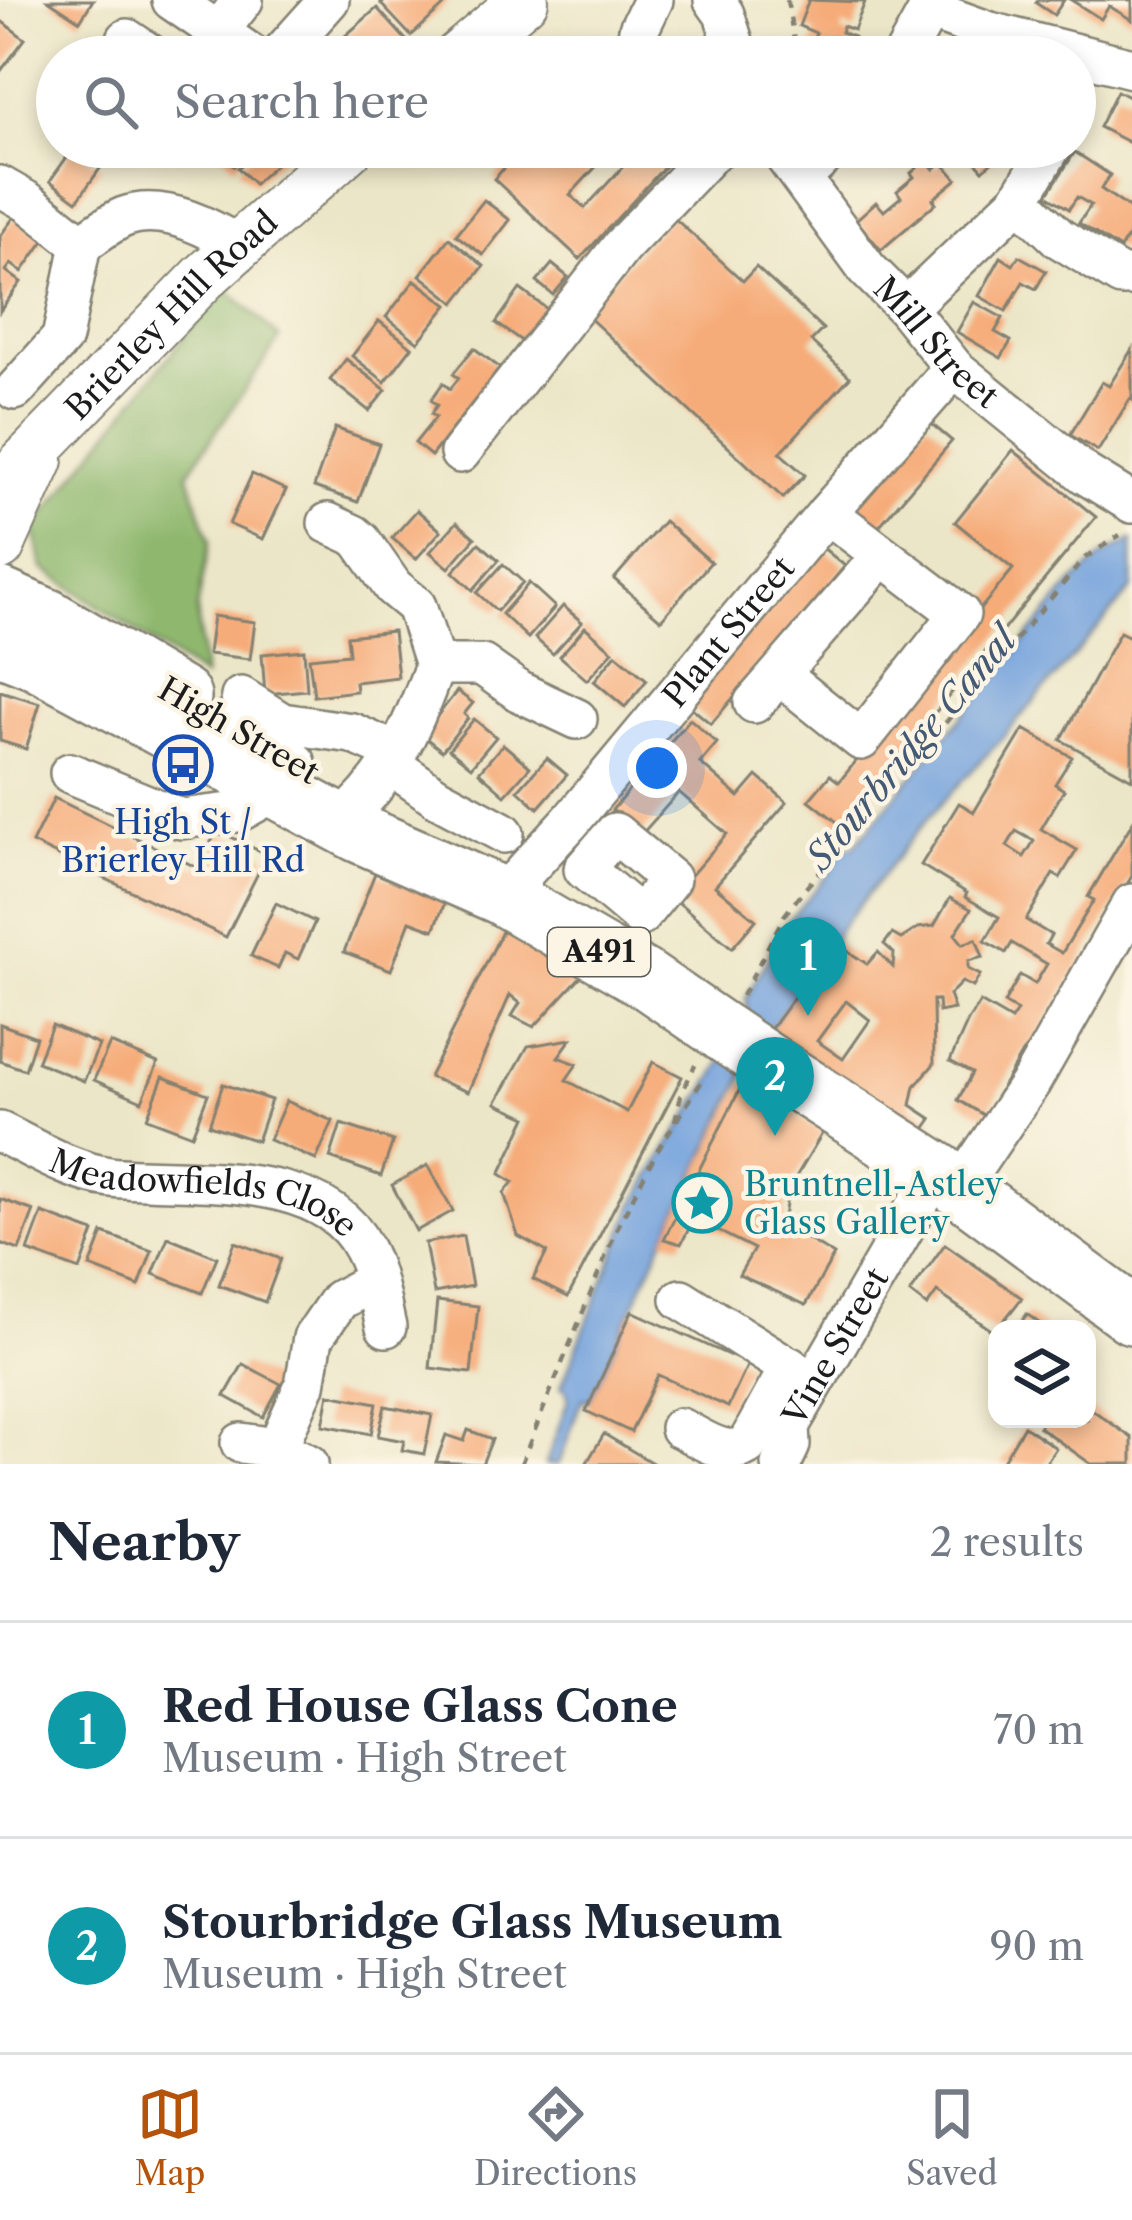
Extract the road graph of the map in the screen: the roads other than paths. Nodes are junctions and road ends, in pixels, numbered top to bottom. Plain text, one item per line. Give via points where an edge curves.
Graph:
1 (172, 0) edge
2 (243, 0) edge
3 (524, 0) edge
4 (653, 0) edge
5 (714, 0) edge
6 (324, 5) edge
7 (929, 5) edge
8 (218, 32) junction
9 (224, 36) edge
10 (297, 36) edge
11 (482, 36) edge
12 (638, 36) edge
13 (732, 36) edge
14 (914, 36) edge
15 (1000, 36) edge
16 (1132, 68) edge
17 (1096, 69) edge
18 (326, 168) edge
19 (697, 168) edge
20 (793, 168) edge
21 (1040, 168) edge
22 (0, 185) edge
23 (1018, 200) junction
24 (81, 244) junction
25 (220, 261) junction
26 (1120, 284) edge
27 (906, 308) junction
28 (953, 368) junction
29 (15, 390) dead end
30 (49, 440) junction
31 (460, 453) dead end
32 (0, 487) edge
33 (1128, 503) edge
34 (827, 513) junction
35 (328, 524) dead end
36 (0, 546) edge
37 (881, 557) junction
38 (0, 597) edge
39 (0, 646) edge
40 (435, 665) junction
41 (233, 709) junction
42 (577, 719) dead end
43 (70, 773) dead end
44 (282, 774) junction
45 (376, 798) junction
46 (570, 822) junction
47 (504, 833) dead end
48 (600, 851) dead end
49 (485, 888) junction
50 (1132, 904) edge
51 (0, 1132) edge
52 (948, 1179) junction
53 (375, 1281) junction
54 (681, 1299) dead end
55 (331, 1311) junction
56 (1132, 1316) edge
57 (386, 1328) dead end
58 (290, 1334) dead end
59 (802, 1375) junction
60 (680, 1428) dead end
61 (275, 1452) edge
62 (781, 1464) edge

1 - 8 street
2 - 8 street
3 - 11 main road
4 - 12 street
5 - 13 street
6 - 10 street
7 - 14 street
7 - 15 street
8 - 9 street
16 - 17 street
18 - 25 main road, Brierley Hill Road
19 - 31 street via 622,246
20 - 27 street, Mill Street
21 - 23 street
22 - 24 street
23 - 26 street
23 - 27 street
24 - 25 street via 124,218 160,213 202,226
24 - 29 street via 62,338
25 - 30 main road, Brierley Hill Road
27 - 28 street, Mill Street
28 - 33 street, Mill Street
28 - 34 street, Plant Street
30 - 32 main road, Brierley Hill Road
30 - 36 main road, Brierley Hill Road
34 - 37 street
34 - 46 street, Plant Street
35 - 40 street via 361,541 416,606
37 - 37 street via 960,614 861,740 767,689
38 - 41 highway, High Street / A491
39 - 44 highway, High Street / A491
40 - 42 street via 482,665
40 - 45 street
41 - 44 highway, High Street / A491
41 - 45 street via 352,733
43 - 44 street via 181,819 238,812
44 - 45 highway, High Street / A491
45 - 47 street via 437,797
45 - 49 highway, High Street / A491
46 - 48 street
46 - 49 street, Plant Street
49 - 52 highway, High Street / A491, bridge via 647,981 718,1040 773,1066
50 - 52 street, Vine Street via 1031,1082
51 - 53 street, Meadowfields Close via 109,1177 268,1188 308,1199 354,1233
52 - 56 highway
52 - 59 street, Vine Street
53 - 55 street, Meadowfields Close
53 - 57 street, Meadowfields Close
54 - 59 street
55 - 58 street, Meadowfields Close
55 - 61 street via 313,1338 305,1385
59 - 60 street via 740,1450
59 - 62 street, Vine Street

